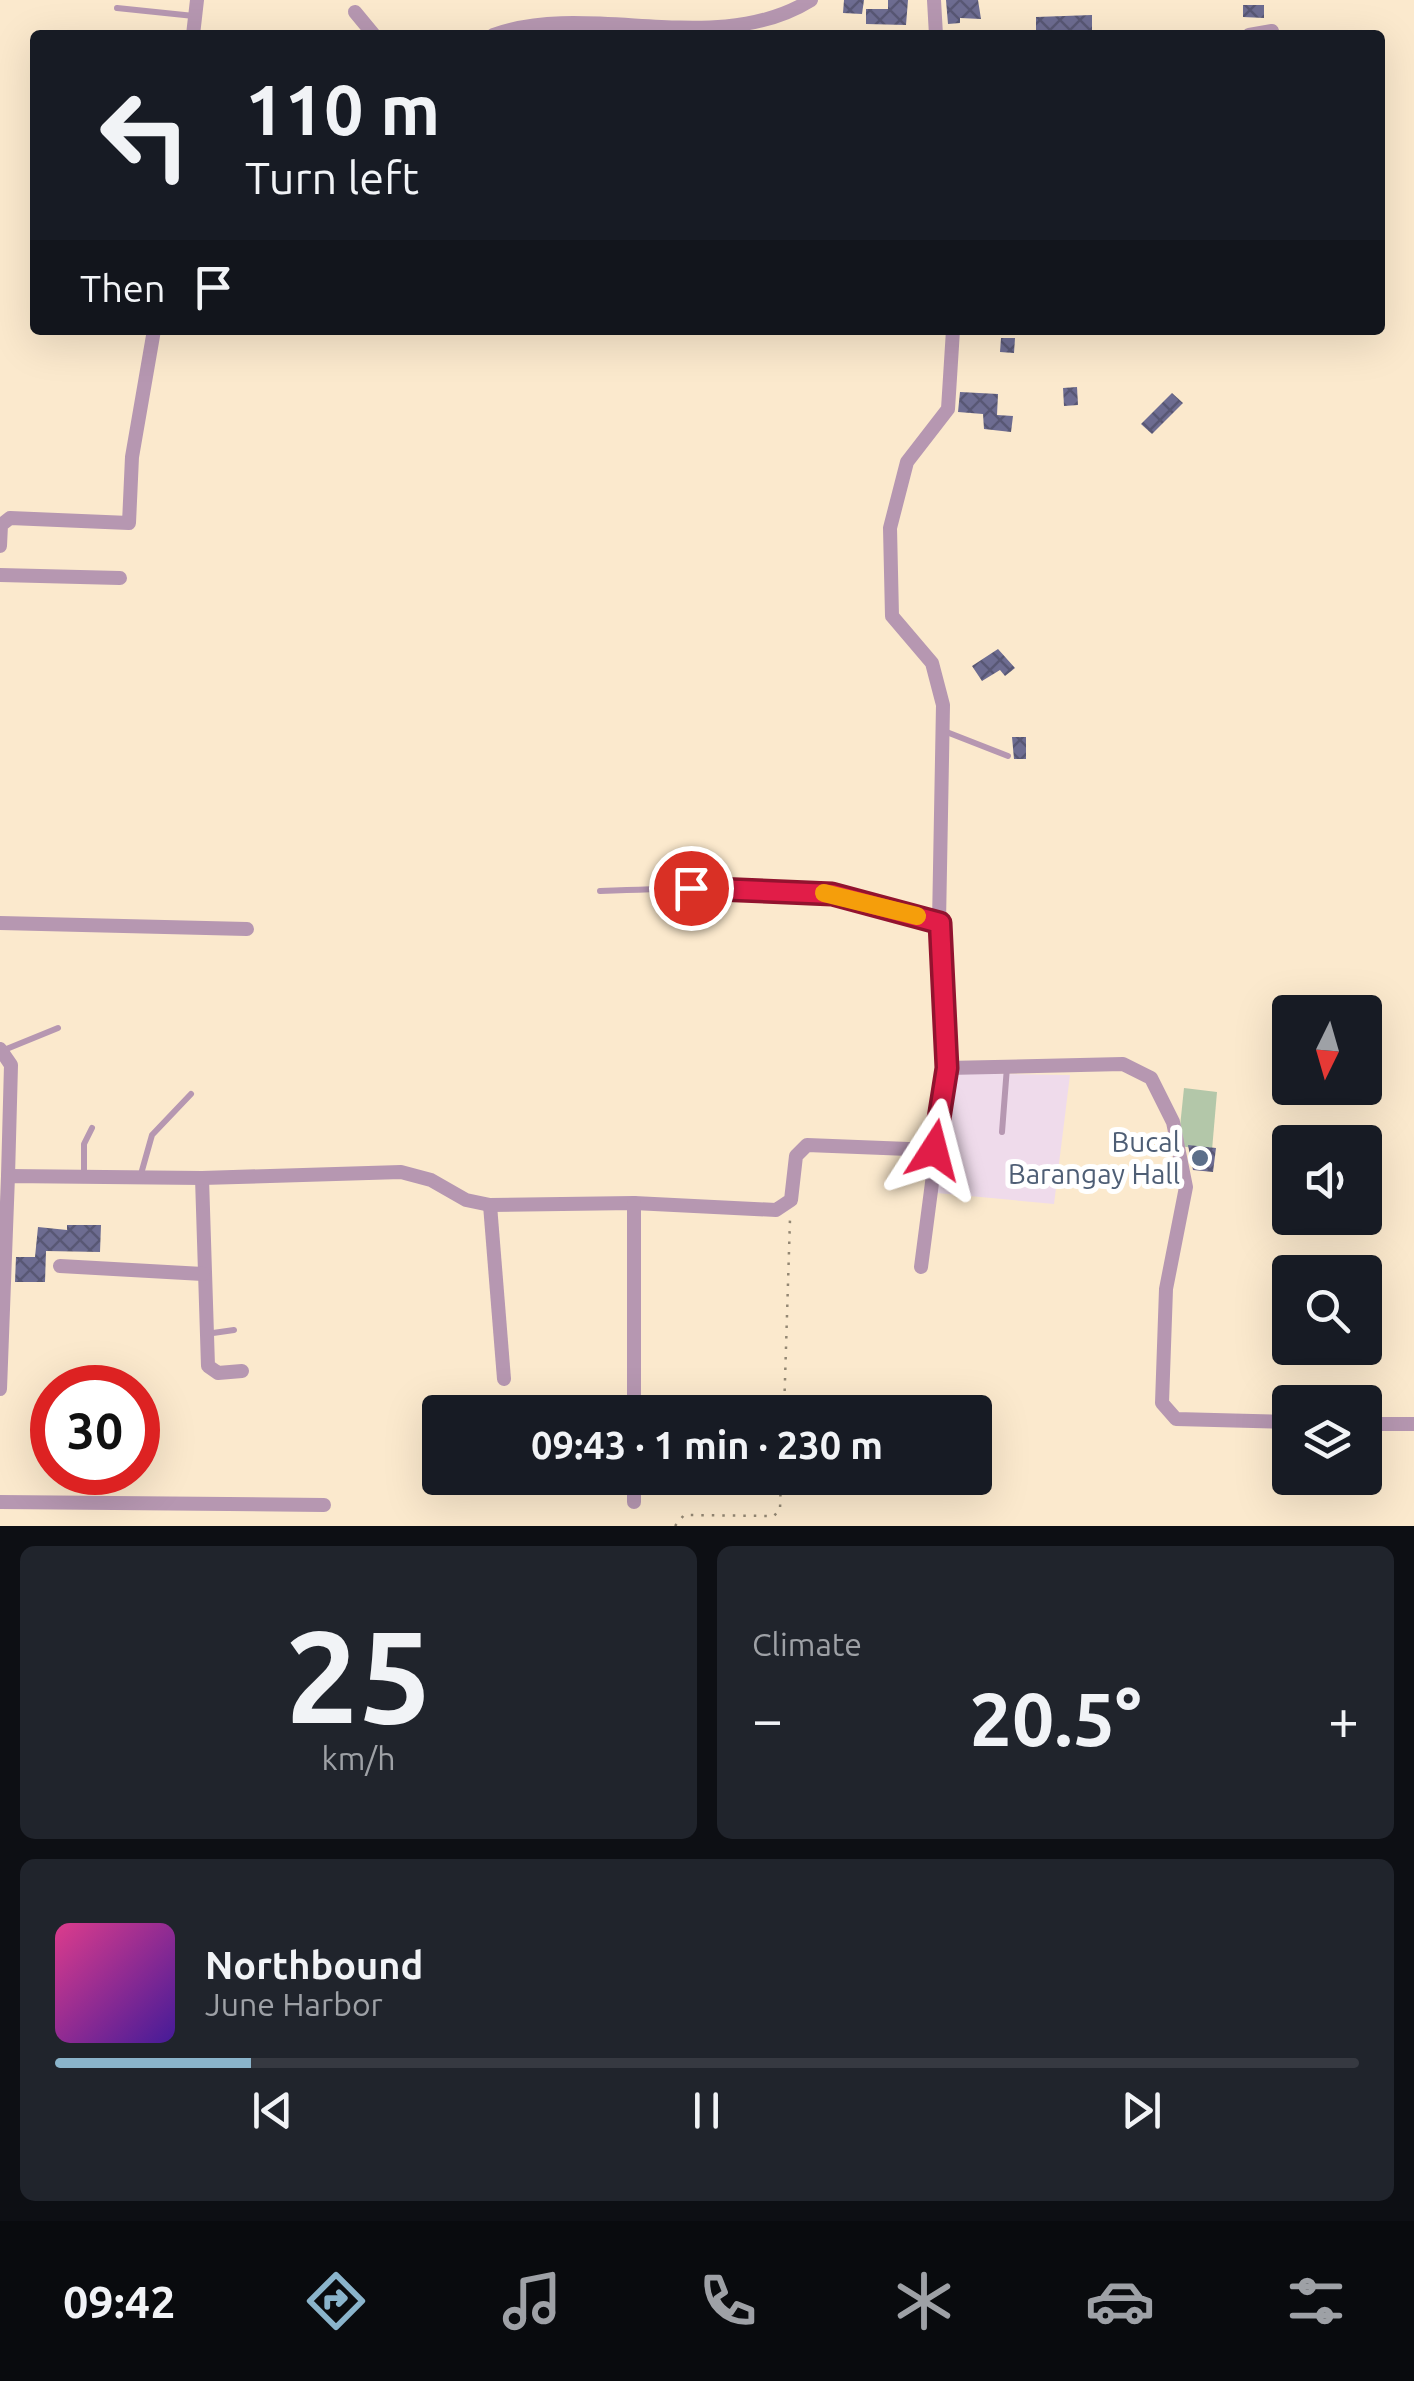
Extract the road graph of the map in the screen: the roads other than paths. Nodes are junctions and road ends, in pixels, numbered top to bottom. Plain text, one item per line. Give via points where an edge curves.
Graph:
1 (197, 0) edge
2 (811, 0) edge
3 (934, 0) edge
4 (117, 8) dead end
5 (355, 12) dead end
6 (196, 16) junction
7 (194, 30) edge
8 (370, 30) edge
9 (528, 30) edge
10 (936, 30) edge
11 (153, 335) edge
12 (952, 335) edge
13 (0, 546) edge
14 (0, 575) edge
15 (120, 578) dead end
16 (943, 731) junction
17 (1008, 756) dead end
18 (600, 891) dead end
19 (940, 923) junction
20 (0, 924) edge
21 (247, 929) dead end
22 (58, 1028) dead end
23 (2, 1050) edge
24 (1007, 1066) junction
25 (947, 1068) junction
26 (191, 1094) dead end
27 (92, 1128) dead end
28 (1002, 1132) dead end
29 (934, 1150) junction
30 (84, 1176) junction
31 (141, 1176) junction
32 (202, 1178) junction
33 (5, 1183) edge
34 (634, 1203) junction
35 (490, 1204) junction
36 (60, 1266) dead end
37 (921, 1266) dead end
38 (203, 1274) junction
39 (2, 1282) edge
40 (1, 1326) edge
41 (234, 1330) dead end
42 (205, 1334) junction
43 (242, 1371) dead end
44 (504, 1379) dead end
45 (0, 1389) edge
46 (634, 1395) edge
47 (1272, 1421) edge
48 (1382, 1424) edge
49 (1414, 1424) edge
50 (634, 1495) edge
51 (0, 1502) edge
52 (634, 1502) dead end
53 (324, 1505) dead end

1 - 6 street
2 - 9 street via 763,17 690,29
3 - 10 street
4 - 6 lane
5 - 8 street
6 - 7 street
11 - 13 street via 132,457 129,523 10,518 1,526
12 - 16 street via 948,409 907,462 889,561 892,616 932,662
14 - 15 street
16 - 17 lane
16 - 19 street
18 - 19 lane via 797,889
19 - 25 street
20 - 21 street
22 - 23 lane
23 - 33 street via 11,1065
24 - 25 street
24 - 28 lane
24 - 47 street via 1123,1064 1151,1078 1173,1122 1186,1187 1166,1289 1162,1403 1176,1418
25 - 29 street
26 - 31 lane via 152,1135
27 - 30 lane via 84,1144
29 - 34 street via 807,1145 796,1156 790,1200 776,1210
29 - 37 street
30 - 31 street
30 - 33 street
31 - 32 street
32 - 35 street via 402,1172
32 - 38 street
33 - 39 street
34 - 35 street
34 - 46 street
35 - 44 street
36 - 38 street
38 - 42 street
39 - 40 street
40 - 45 street
41 - 42 lane
42 - 43 street via 210,1369
48 - 49 street
50 - 52 street
51 - 53 street

